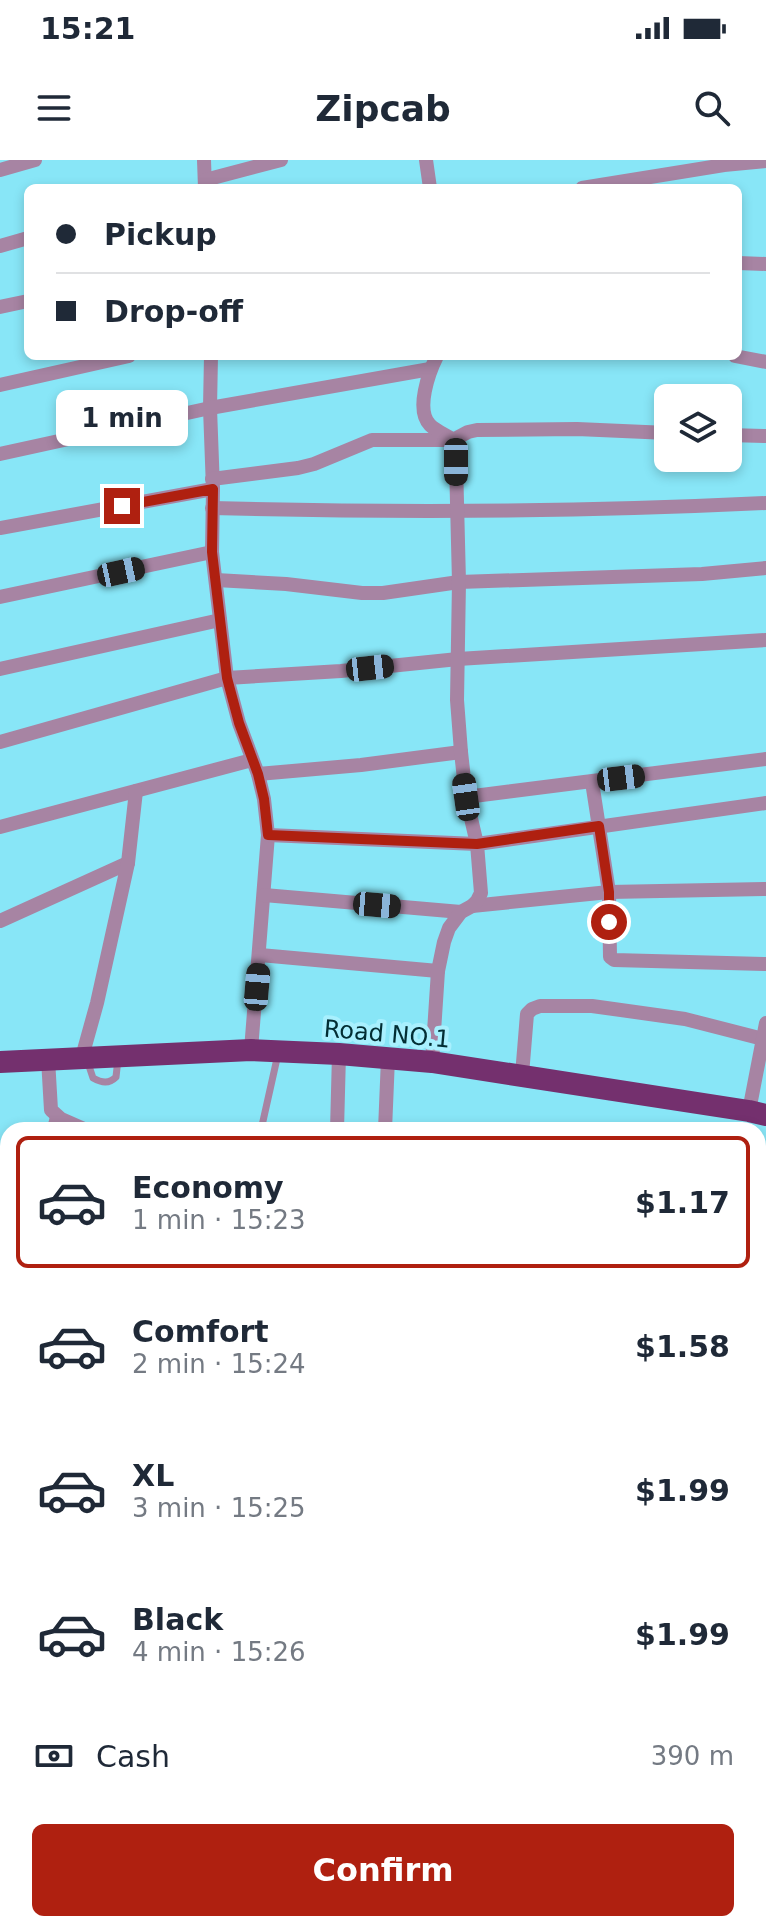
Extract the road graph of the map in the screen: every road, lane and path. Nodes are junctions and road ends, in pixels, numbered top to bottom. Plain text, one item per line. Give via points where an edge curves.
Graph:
1 (35, 160) edge
2 (204, 160) edge
3 (281, 160) edge
4 (426, 160) edge
5 (766, 161) edge
6 (0, 170) edge
7 (205, 184) edge
8 (429, 184) edge
9 (607, 184) edge
10 (24, 239) edge
11 (0, 246) edge
12 (742, 263) edge
13 (766, 264) edge
14 (24, 302) edge
15 (0, 307) edge
16 (742, 357) edge
17 (111, 360) edge
18 (211, 360) edge
19 (766, 362) edge
20 (434, 363) edge
21 (0, 385) edge
22 (210, 408) junction
23 (654, 432) edge
24 (742, 435) edge
25 (766, 436) edge
26 (453, 440) junction
27 (0, 454) edge
28 (213, 484) junction
29 (766, 503) edge
30 (212, 508) junction
31 (456, 511) junction
32 (0, 528) edge
33 (212, 552) junction
34 (766, 568) edge
35 (216, 580) junction
36 (459, 582) junction
37 (0, 597) edge
38 (220, 620) junction
39 (766, 640) edge
40 (458, 659) junction
41 (0, 669) edge
42 (227, 678) junction
43 (0, 742) edge
44 (461, 752) junction
45 (766, 759) edge
46 (255, 767) junction
47 (592, 782) junction
48 (136, 791) junction
49 (466, 797) junction
50 (766, 803) edge
51 (599, 826) junction
52 (0, 827) edge
53 (268, 835) junction
54 (477, 844) junction
55 (128, 863) junction
56 (766, 889) edge
57 (609, 892) junction
58 (264, 895) junction
59 (466, 909) junction
60 (0, 921) edge
61 (260, 955) junction
62 (766, 964) edge
63 (438, 971) junction
64 (766, 1023) edge
65 (763, 1039) junction
66 (251, 1050) junction
67 (279, 1052) junction
68 (339, 1054) junction
69 (84, 1057) junction
70 (388, 1058) junction
71 (48, 1059) junction
72 (0, 1062) edge
73 (432, 1062) junction
74 (522, 1075) junction
75 (757, 1113) edge
76 (52, 1122) edge
77 (263, 1122) edge
78 (337, 1122) edge
79 (385, 1122) edge

1 - 6 street
2 - 7 street
3 - 7 street
4 - 8 street
5 - 9 street
10 - 11 street
12 - 13 street
14 - 15 street
16 - 19 street
17 - 21 street
18 - 22 street
20 - 22 street
20 - 26 street via 424,392 426,419
22 - 27 street
22 - 28 street
23 - 26 street via 477,430
24 - 25 street
26 - 28 street via 372,440 314,464
26 - 31 street
28 - 30 street
28 - 32 street
29 - 31 street
30 - 31 street
30 - 33 street
31 - 36 street
33 - 35 street
33 - 37 street
34 - 36 street
35 - 36 street via 362,593
35 - 38 street
36 - 40 street
38 - 41 street
38 - 42 street
39 - 40 street
40 - 42 street
40 - 44 street
42 - 43 street
42 - 46 street
44 - 46 street via 361,765
44 - 49 street
45 - 47 street
46 - 48 street
46 - 53 street
47 - 49 street
47 - 51 street
48 - 52 street
48 - 55 street
49 - 54 street
50 - 51 street
51 - 54 street
51 - 57 street
53 - 54 street
53 - 58 street
54 - 59 street via 481,893
55 - 60 street
55 - 69 street
56 - 57 street
57 - 59 street
57 - 62 street via 608,952 614,960
58 - 59 street
58 - 61 street
59 - 63 street via 449,928
61 - 63 street
61 - 66 street
63 - 73 street
64 - 65 street
65 - 74 street via 685,1019 592,1006 540,1006 527,1014
65 - 75 street
66 - 67 highway, Road NO.1
66 - 69 highway, Road NO.1
67 - 68 highway, Road NO.1
67 - 77 lane
68 - 70 highway, Road NO.1
68 - 78 street
69 - 71 highway, Road NO.1
70 - 73 highway, Road NO.1
70 - 79 street
71 - 72 highway, Road NO.1
71 - 76 street
73 - 74 highway, Road NO.1
74 - 75 highway, Road NO.1

